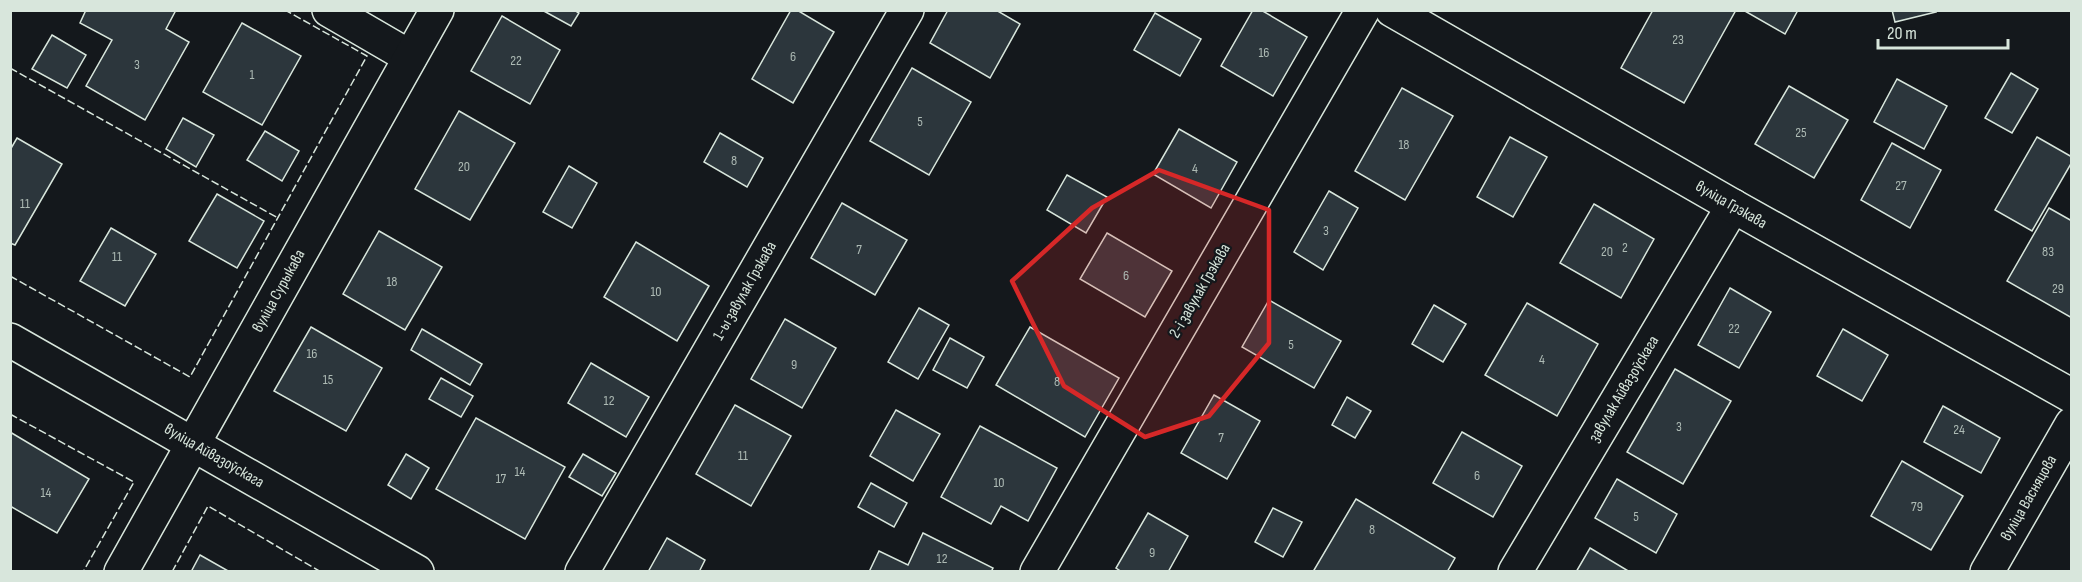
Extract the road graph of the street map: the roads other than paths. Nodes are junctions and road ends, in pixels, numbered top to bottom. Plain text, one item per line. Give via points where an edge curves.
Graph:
1 (329, 10) edge
2 (437, 10) edge
3 (907, 10) edge
4 (1363, 10) edge
5 (1392, 10) edge
6 (410, 57) junction
7 (1733, 206) junction
8 (10, 340) edge
9 (2072, 396) edge
10 (2072, 424) edge
11 (194, 444) junction
12 (121, 572) edge
13 (417, 572) edge
14 (582, 572) edge
15 (1037, 572) edge
16 (1515, 572) edge
17 (1987, 572) edge

1 - 6 street
2 - 6 street, вуліца Сурыкава
3 - 14 street, 1-ы завулак Грэкава
4 - 15 street, 2-і завулак Грэкава
5 - 7 street, вуліца Грэкава
6 - 11 street, вуліца Сурыкава
7 - 9 street, вуліца Грэкава
7 - 16 street, завулак Айвазоўскага
8 - 11 street, вуліца Айвазоўскага
10 - 17 street, вуліца Васняцова
11 - 12 street, вуліца Сурыкава
11 - 13 street, вуліца Айвазоўскага

